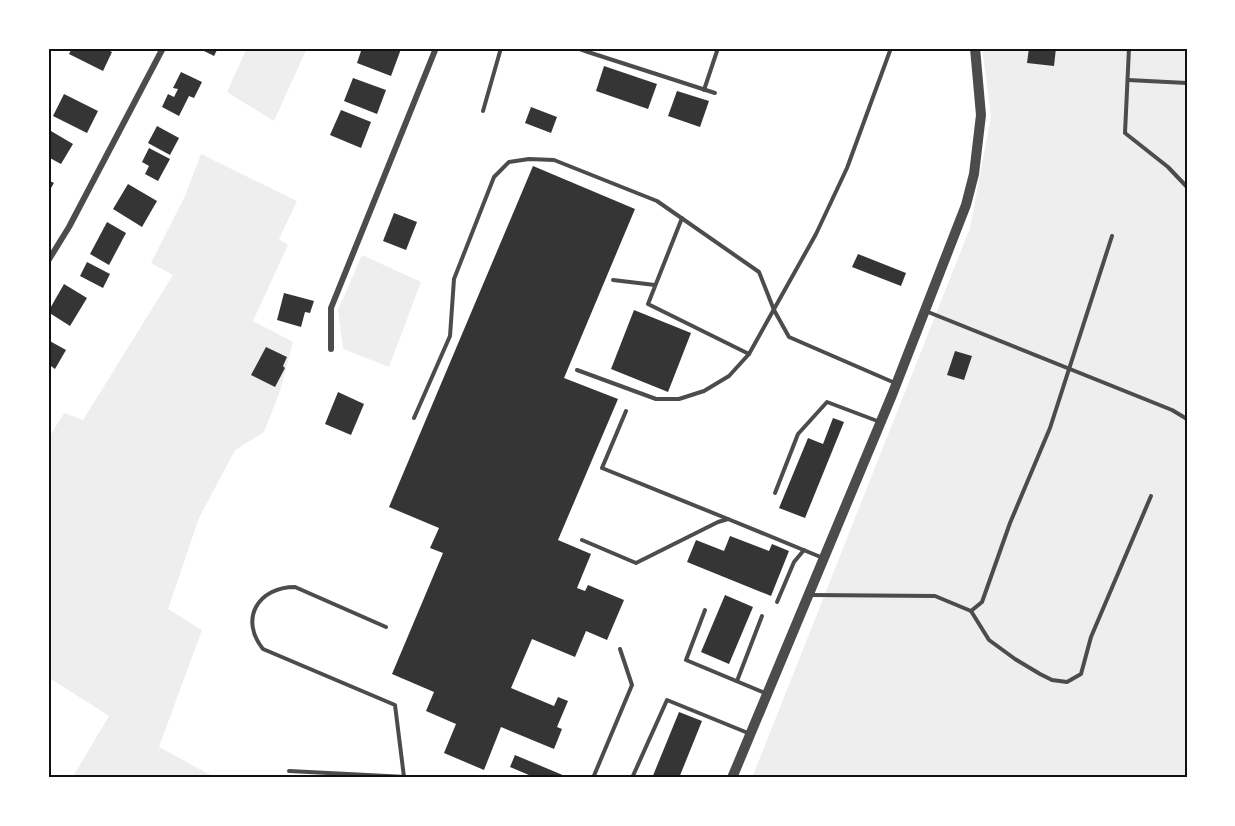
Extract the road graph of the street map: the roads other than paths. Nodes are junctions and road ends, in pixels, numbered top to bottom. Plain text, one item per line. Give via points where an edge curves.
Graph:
1 (163, 48) edge
2 (436, 48) edge
3 (501, 48) edge
4 (577, 48) edge
5 (718, 48) edge
6 (891, 48) edge
7 (975, 48) edge
8 (1130, 48) edge
9 (589, 50) edge
10 (1128, 80) junction
11 (1187, 83) edge
12 (704, 90) junction
13 (715, 93) dead end
14 (483, 111) dead end
15 (1187, 187) edge
16 (682, 218) junction
17 (1112, 236) dead end
18 (48, 261) edge
19 (613, 280) dead end
20 (655, 285) junction
21 (774, 310) junction
22 (925, 311) junction
23 (332, 349) dead end
24 (749, 354) junction
25 (1068, 368) junction
26 (577, 370) dead end
27 (896, 384) junction
28 (626, 411) dead end
29 (414, 418) dead end
30 (1187, 419) edge
31 (880, 422) junction
32 (775, 493) dead end
33 (1151, 496) dead end
34 (728, 519) junction
35 (582, 540) dead end
36 (804, 550) junction
37 (824, 559) junction
38 (808, 595) junction
39 (777, 602) dead end
40 (705, 610) dead end
41 (970, 611) junction
42 (762, 616) dead end
43 (387, 627) dead end
44 (620, 649) dead end
45 (737, 681) junction
46 (767, 694) junction
47 (750, 734) junction
48 (289, 771) dead end
49 (404, 777) edge
50 (411, 777) edge
51 (426, 778) edge
52 (593, 778) edge
53 (632, 778) edge
54 (732, 778) edge

1 - 18 street
2 - 23 street via 331,308
3 - 14 lane
4 - 9 lane
5 - 12 lane
6 - 21 lane via 847,168
7 - 22 street via 981,115 974,174
8 - 10 lane
9 - 12 lane
10 - 11 lane
10 - 15 lane via 1125,133
12 - 13 lane
16 - 20 lane
16 - 21 lane via 759,272
16 - 29 lane via 657,201 554,159 510,162 494,177 454,279 450,336
17 - 25 lane
19 - 20 lane
20 - 24 lane via 648,304
21 - 24 lane
21 - 27 lane via 789,337
22 - 25 lane
22 - 27 street
24 - 26 lane via 729,376 704,391 679,399 656,399
25 - 30 lane
25 - 41 lane via 1050,428 982,602
27 - 31 street
28 - 34 lane via 602,468
31 - 32 lane via 827,402 798,434
31 - 37 street
33 - 41 lane via 1091,638 1081,674 1067,682 1040,675 989,640
34 - 35 lane via 636,563
34 - 36 lane
36 - 37 lane
36 - 39 lane via 794,562
37 - 38 street
38 - 41 lane via 935,597
38 - 46 street
40 - 45 lane via 686,660
42 - 45 lane
43 - 49 lane via 295,587 273,590 262,598 252,618 254,634 263,649 395,705
44 - 52 lane via 632,685
45 - 46 lane
46 - 47 street
47 - 53 lane via 667,700
47 - 54 street
48 - 49 lane
49 - 50 lane
50 - 51 lane

